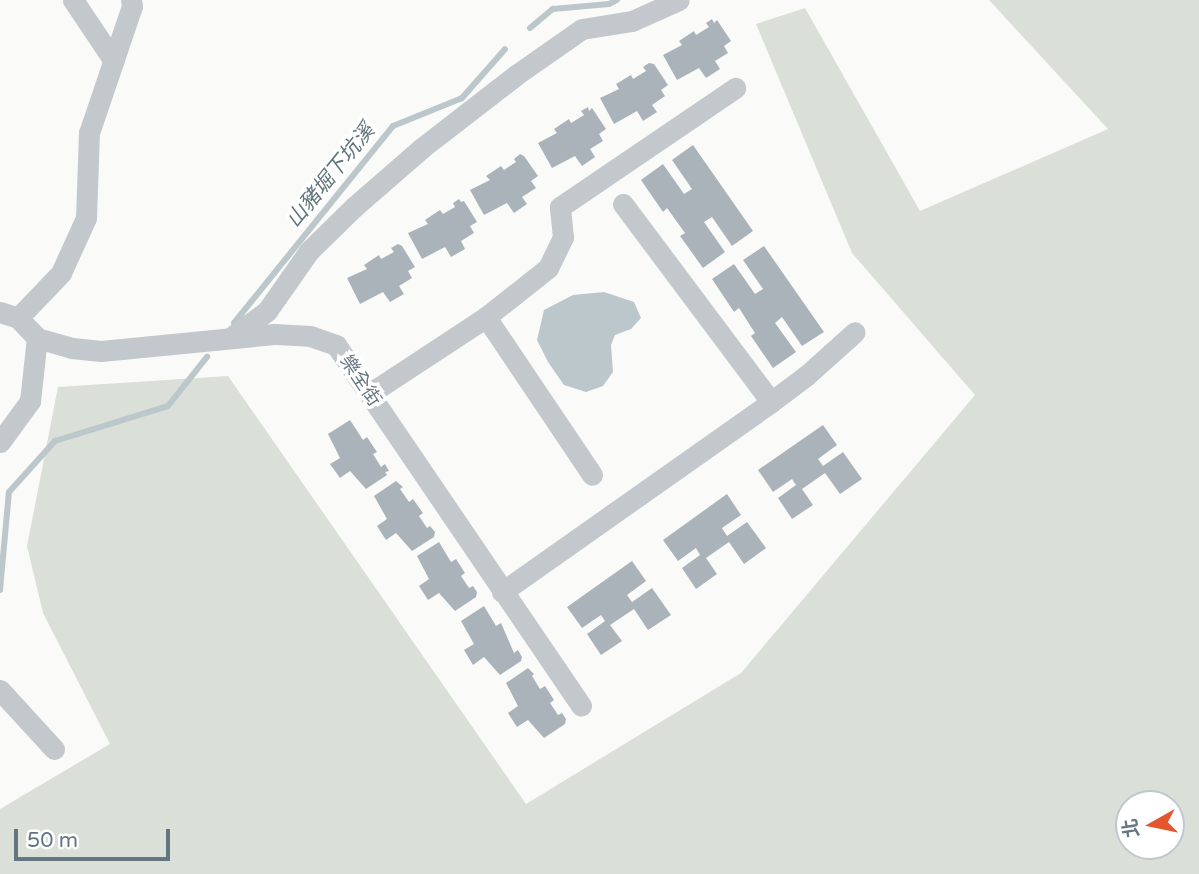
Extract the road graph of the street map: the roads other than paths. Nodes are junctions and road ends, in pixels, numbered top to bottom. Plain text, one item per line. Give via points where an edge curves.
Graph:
1 (73, 0) edge
2 (131, 0) edge
3 (679, 0) edge
4 (114, 61) junction
5 (734, 88) dead end
6 (623, 204) dead end
7 (9, 315) edge
8 (486, 317) junction
9 (855, 332) dead end
10 (37, 338) junction
11 (228, 339) junction
12 (369, 394) junction
13 (771, 402) junction
14 (0, 442) edge
15 (592, 475) dead end
16 (502, 592) junction
17 (0, 690) edge
18 (581, 706) dead end
19 (54, 749) dead end

1 - 4 street
2 - 4 street
3 - 11 street via 632,21 582,29 516,75 354,206 309,251 267,311
4 - 7 street via 89,134 86,218 61,273
5 - 8 street via 560,208 563,237 548,268
6 - 13 street
7 - 10 street
8 - 12 street
8 - 15 street
9 - 13 street
10 - 11 street, 樂全街 via 101,351
10 - 14 street via 30,401
11 - 12 street, 樂全街 via 274,334 310,336 336,345
12 - 16 street, 樂全街
13 - 16 street
16 - 18 street, 樂全街
17 - 19 street

